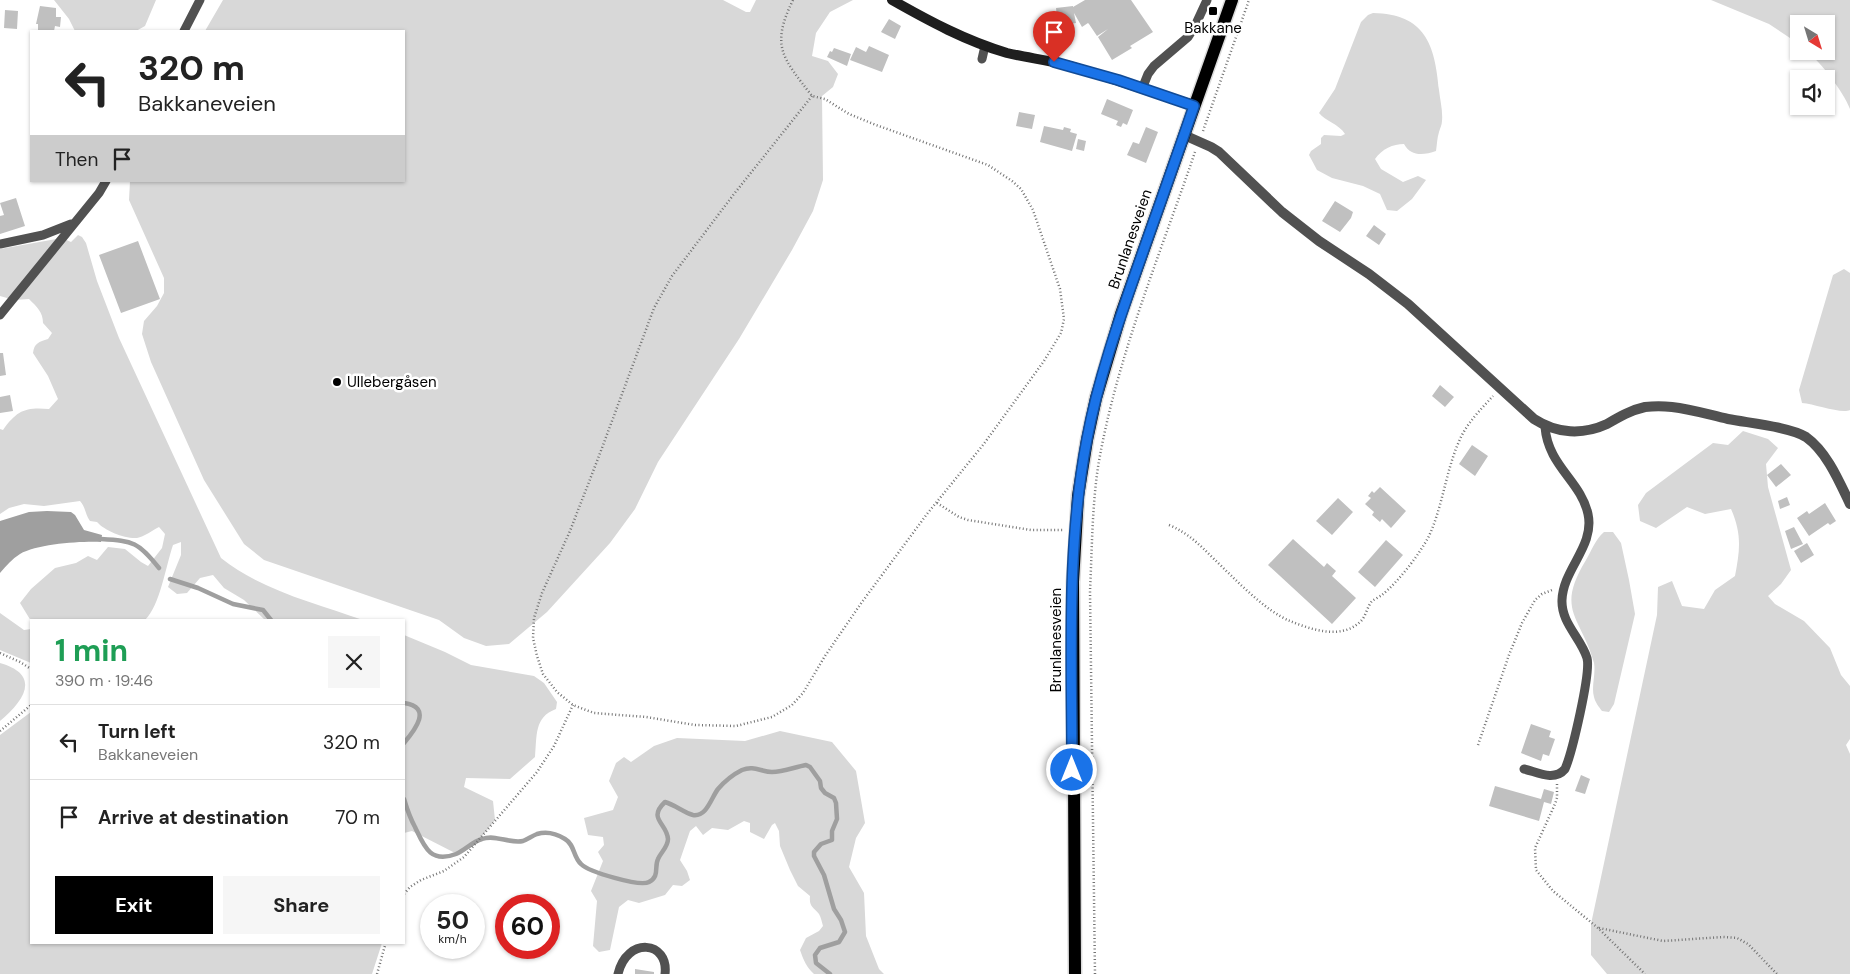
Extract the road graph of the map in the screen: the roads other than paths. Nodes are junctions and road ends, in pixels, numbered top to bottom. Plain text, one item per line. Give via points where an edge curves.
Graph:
1 (200, 0) edge
2 (893, 0) edge
3 (1207, 0) edge
4 (1232, 0) edge
5 (185, 30) edge
6 (985, 46) junction
7 (982, 59) dead end
8 (1142, 89) junction
9 (1194, 106) junction
10 (1184, 136) junction
11 (105, 182) edge
12 (74, 223) junction
13 (0, 244) edge
14 (0, 313) edge
15 (1546, 427) junction
16 (1850, 504) edge
17 (1524, 769) dead end
18 (618, 974) edge
19 (665, 974) edge
20 (1075, 974) edge

1 - 5 lane
2 - 6 street via 928,22
3 - 8 lane via 1188,37 1154,66
4 - 9 main road, Brunlanesveien
6 - 7 lane
6 - 8 street via 1054,62
8 - 9 street
9 - 10 main road, Brunlanesveien
10 - 15 street via 1211,147 1282,212 1390,289 1534,420
10 - 20 main road, Brunlanesveien via 1121,314 1096,398 1075,530 1072,637
11 - 12 lane
12 - 13 lane via 43,235
12 - 14 lane
15 - 16 street via 1570,432 1586,431 1634,410 1658,406 1785,429 1806,437 1822,454
15 - 17 lane via 1550,448 1584,502 1589,517 1585,543 1563,589 1562,601 1565,618 1588,666 1567,764 1562,773 1550,776
18 - 19 lane via 627,954 642,947 660,953

